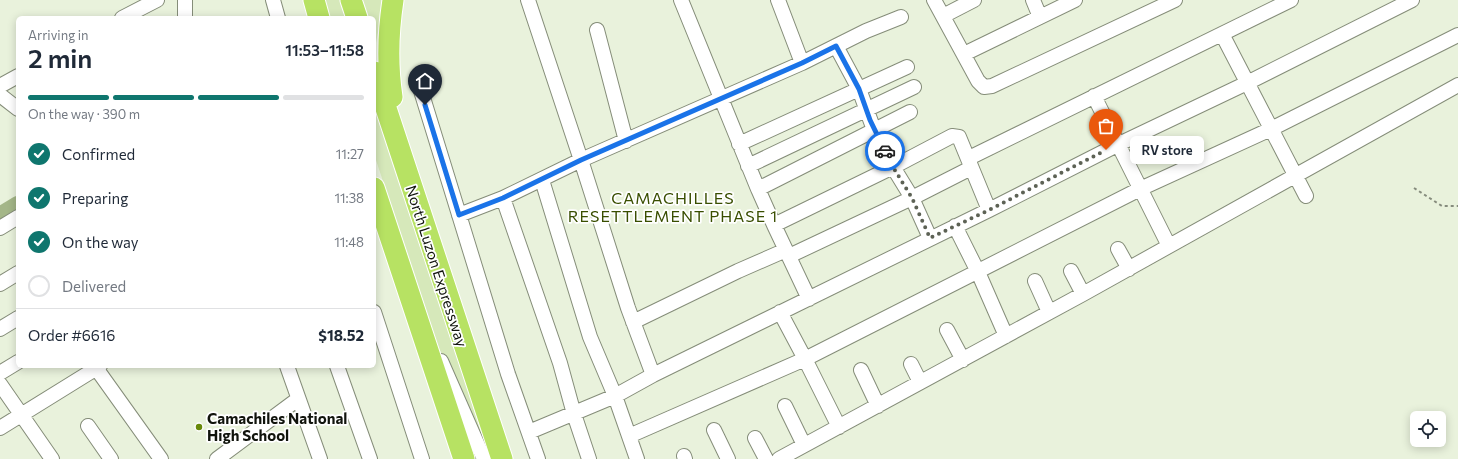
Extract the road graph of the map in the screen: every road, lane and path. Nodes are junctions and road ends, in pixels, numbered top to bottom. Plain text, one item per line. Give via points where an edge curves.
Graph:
1 (157, 0) edge
2 (185, 0) edge
3 (273, 0) edge
4 (314, 0) edge
5 (351, 0) edge
6 (393, 0) edge
7 (528, 0) edge
8 (681, 0) edge
9 (778, 0) edge
10 (934, 0) edge
11 (974, 0) edge
12 (1033, 0) edge
13 (1075, 0) edge
14 (1175, 0) edge
15 (1291, 0) edge
16 (1412, 0) edge
17 (126, 16) edge
18 (185, 16) edge
19 (277, 16) edge
20 (318, 16) edge
21 (356, 16) edge
22 (942, 16) junction
23 (901, 17) dead end
24 (1040, 17) junction
25 (597, 30) dead end
26 (1222, 34) junction
27 (1458, 35) edge
28 (836, 46) junction
29 (964, 54) junction
30 (802, 63) junction
31 (907, 67) dead end
32 (16, 77) edge
33 (376, 78) edge
34 (1247, 83) junction
35 (1458, 85) edge
36 (0, 86) edge
37 (914, 87) dead end
38 (859, 89) junction
39 (421, 91) dead end
40 (0, 95) edge
41 (1094, 96) junction
42 (720, 98) junction
43 (16, 107) edge
44 (866, 110) junction
45 (910, 112) dead end
46 (1271, 129) junction
47 (874, 130) junction
48 (626, 141) junction
49 (739, 144) junction
50 (1119, 144) junction
51 (399, 149) junction
52 (581, 160) junction
53 (970, 163) junction
54 (748, 166) junction
55 (893, 167) junction
56 (1295, 177) junction
57 (542, 180) junction
58 (1414, 188) dead end
59 (758, 189) junction
60 (1140, 189) junction
61 (376, 194) edge
62 (1306, 196) dead end
63 (503, 198) junction
64 (912, 198) junction
65 (1458, 206) edge
66 (989, 210) junction
67 (459, 215) junction
68 (16, 218) edge
69 (774, 225) junction
70 (955, 226) junction
71 (0, 228) edge
72 (930, 238) junction
73 (1168, 246) junction
74 (1118, 249) dead end
75 (787, 253) junction
76 (1128, 269) junction
77 (1071, 270) dead end
78 (978, 272) junction
79 (16, 274) edge
80 (405, 281) junction
81 (1035, 281) dead end
82 (0, 284) edge
83 (1082, 294) junction
84 (809, 298) junction
85 (780, 312) junction
86 (1049, 312) junction
87 (376, 318) edge
88 (16, 319) edge
89 (633, 322) junction
90 (0, 329) edge
91 (947, 330) dead end
92 (1006, 336) junction
93 (805, 358) junction
94 (963, 360) junction
95 (16, 363) edge
96 (911, 364) dead end
97 (96, 368) edge
98 (99, 368) edge
99 (288, 368) edge
100 (338, 368) edge
101 (862, 370) dead end
102 (0, 373) edge
103 (653, 375) junction
104 (920, 382) junction
105 (0, 384) edge
106 (614, 396) junction
107 (298, 399) junction
108 (785, 406) dead end
109 (878, 406) junction
110 (21, 414) junction
111 (574, 414) junction
112 (88, 426) dead end
113 (839, 427) junction
114 (0, 428) edge
115 (714, 430) dead end
116 (528, 432) junction
117 (629, 436) junction
118 (755, 438) dead end
119 (804, 445) junction
120 (52, 459) edge
121 (111, 459) edge
122 (161, 459) edge
123 (217, 459) edge
124 (320, 459) edge
125 (370, 459) edge
126 (422, 459) edge
127 (464, 459) edge
128 (484, 459) edge
129 (502, 459) edge
130 (538, 459) edge
131 (589, 459) edge
132 (637, 459) edge
133 (728, 459) edge
134 (766, 459) edge
135 (779, 459) edge

1 - 17 street
2 - 18 street
3 - 19 street
4 - 20 highway
5 - 21 highway
6 - 51 highway via 388,63
7 - 52 street
8 - 42 street
9 - 30 street
10 - 22 street
11 - 22 street
12 - 24 street
13 - 24 street
14 - 29 street via 992,86 984,87 978,81
15 - 26 street
16 - 34 street
22 - 29 street
23 - 28 street
24 - 29 street
25 - 48 street
26 - 34 street
26 - 41 street
27 - 46 street
28 - 30 street
28 - 38 street
30 - 42 street
31 - 38 street
32 - 36 street
33 - 51 highway, North Luzon Expressway
34 - 46 street
34 - 50 street
35 - 56 street
37 - 44 street
38 - 44 street
38 - 49 street
39 - 67 street
40 - 43 street
41 - 50 street
41 - 53 street
42 - 48 street
42 - 49 street
44 - 47 street
44 - 54 street
45 - 47 street
46 - 56 street
46 - 60 street
47 - 55 street
47 - 59 street
48 - 52 street
49 - 54 street
50 - 60 street
50 - 66 street
51 - 129 highway, North Luzon Expressway
52 - 57 street
52 - 89 street
53 - 55 street via 959,137 952,136
53 - 64 street
53 - 66 street
54 - 59 street
55 - 64 street
55 - 69 street
56 - 62 street
56 - 73 street
57 - 63 street
57 - 106 street via 586,324
58 - 65 path via 1442,206
59 - 69 street
60 - 73 street
60 - 78 street
61 - 80 highway
63 - 67 street
63 - 111 street via 560,363
64 - 72 street
64 - 75 street
66 - 70 street
67 - 116 street
68 - 71 street
69 - 75 street
70 - 72 street
70 - 78 street
72 - 84 street
73 - 76 street
74 - 76 street
75 - 84 street
75 - 89 street via 738,271
76 - 83 street
77 - 83 street
78 - 92 street
78 - 93 street
79 - 82 street
80 - 127 highway
80 - 128 street
81 - 86 street
83 - 86 street
84 - 85 street
85 - 93 street
85 - 103 street
86 - 92 street
87 - 126 street
88 - 90 street
89 - 103 street
91 - 94 street
92 - 94 street
93 - 113 street
93 - 117 street
94 - 104 street
95 - 102 street
96 - 104 street
97 - 110 street
98 - 122 street
99 - 107 street
100 - 125 street
101 - 109 street
103 - 106 street
104 - 109 street
105 - 110 street
106 - 111 street
106 - 117 street
107 - 123 street
107 - 124 street
108 - 119 street
109 - 113 street
110 - 114 street
110 - 120 street
111 - 116 street
111 - 131 street
112 - 121 street
113 - 119 street
115 - 133 street
116 - 130 street
117 - 132 street
118 - 134 street
119 - 135 street

